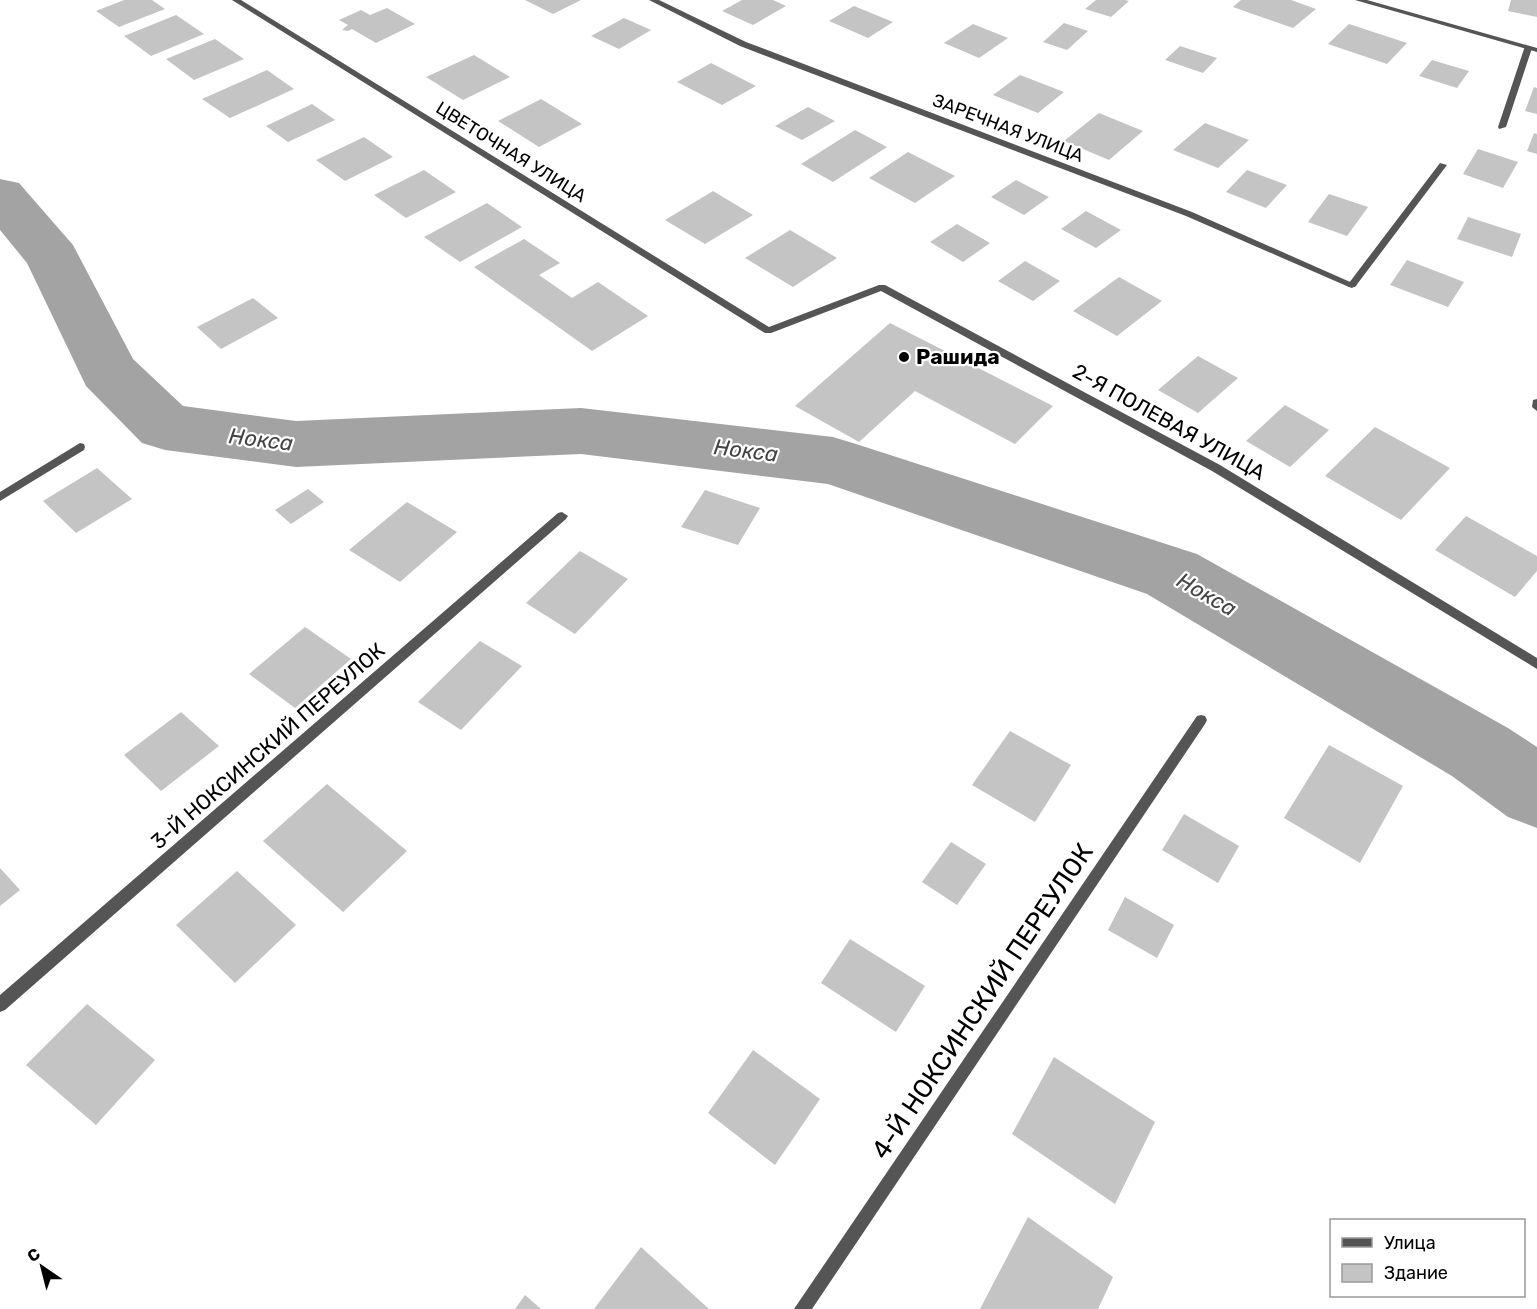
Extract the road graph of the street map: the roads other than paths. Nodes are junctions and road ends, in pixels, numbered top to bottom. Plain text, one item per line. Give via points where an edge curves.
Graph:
1 (236, 0) edge
2 (653, 0) edge
3 (1359, 0) edge
4 (1533, 49) edge
5 (1502, 127) dead end
6 (1443, 165) dead end
7 (768, 331) joint
8 (80, 447) dead end
9 (0, 497) edge
10 (562, 516) dead end
11 (1537, 664) edge
12 (1201, 720) dead end
13 (0, 1005) edge
14 (802, 1309) edge

1 - 7 street, ЦВЕТОЧНАЯ УЛИЦА
2 - 6 street, ЗАРЕЧНАЯ УЛИЦА via 743,44 1189,214 1352,285
3 - 4 street
4 - 5 street
7 - 11 street, 2-Я ПОЛЕВАЯ УЛИЦА via 882,287 1216,468
8 - 9 street
10 - 13 street, 3-Й НОКСИНСКИЙ ПЕРЕУЛОК
12 - 14 street, 4-Й НОКСИНСКИЙ ПЕРЕУЛОК

